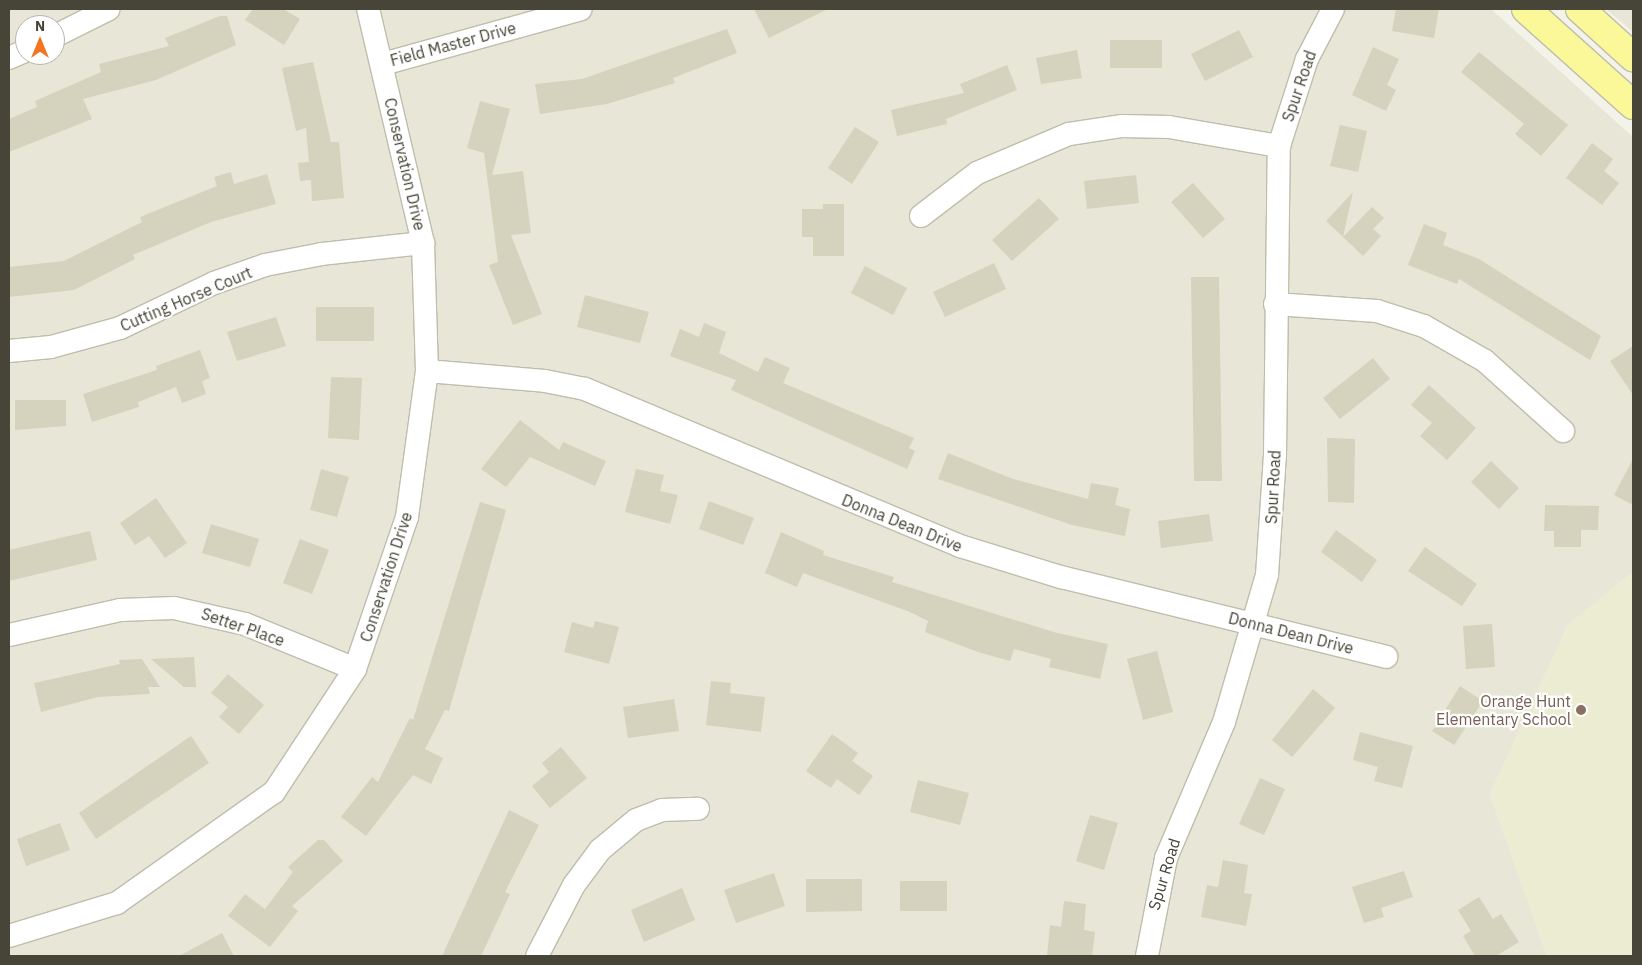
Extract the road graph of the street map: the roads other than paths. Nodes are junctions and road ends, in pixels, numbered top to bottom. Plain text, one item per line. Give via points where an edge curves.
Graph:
1 (110, 9) edge
2 (368, 9) edge
3 (581, 9) edge
4 (1333, 9) edge
5 (1526, 9) edge
6 (1580, 9) edge
7 (65, 31) edge
8 (1633, 57) edge
9 (383, 64) junction
10 (1633, 105) edge
11 (1279, 146) junction
12 (921, 216) dead end
13 (423, 243) junction
14 (1275, 304) junction
15 (9, 351) edge
16 (428, 371) junction
17 (1563, 430) dead end
18 (1254, 624) junction
19 (9, 635) edge
20 (1386, 657) dead end
21 (355, 669) junction
22 (698, 809) dead end
23 (9, 936) edge
24 (537, 956) edge
25 (1147, 956) edge

1 - 7 street
2 - 9 street, Conservation Drive
3 - 9 street, Field Master Drive
4 - 11 street, Spur Road via 1307,59
5 - 10 main road
6 - 8 main road
9 - 13 street, Conservation Drive
11 - 12 street via 1169,127 1122,126 1069,134 978,173
11 - 14 street, Spur Road
13 - 15 street, Cutting Horse Court via 322,254 265,265 214,283 120,328 51,347
13 - 16 street, Conservation Drive
14 - 17 street via 1377,311 1424,326 1485,362
14 - 18 street, Spur Road via 1273,518 1267,575
16 - 18 street, Donna Dean Drive via 545,381 585,389 960,546 1061,577
16 - 21 street, Conservation Drive via 407,518
18 - 20 street, Donna Dean Drive
18 - 25 street, Spur Road via 1224,722 1166,858 1155,897
19 - 21 street, Setter Place via 120,610 174,608 245,624
21 - 23 street, Conservation Drive via 274,792 117,903
22 - 24 street via 662,810 636,820 600,850 574,885

